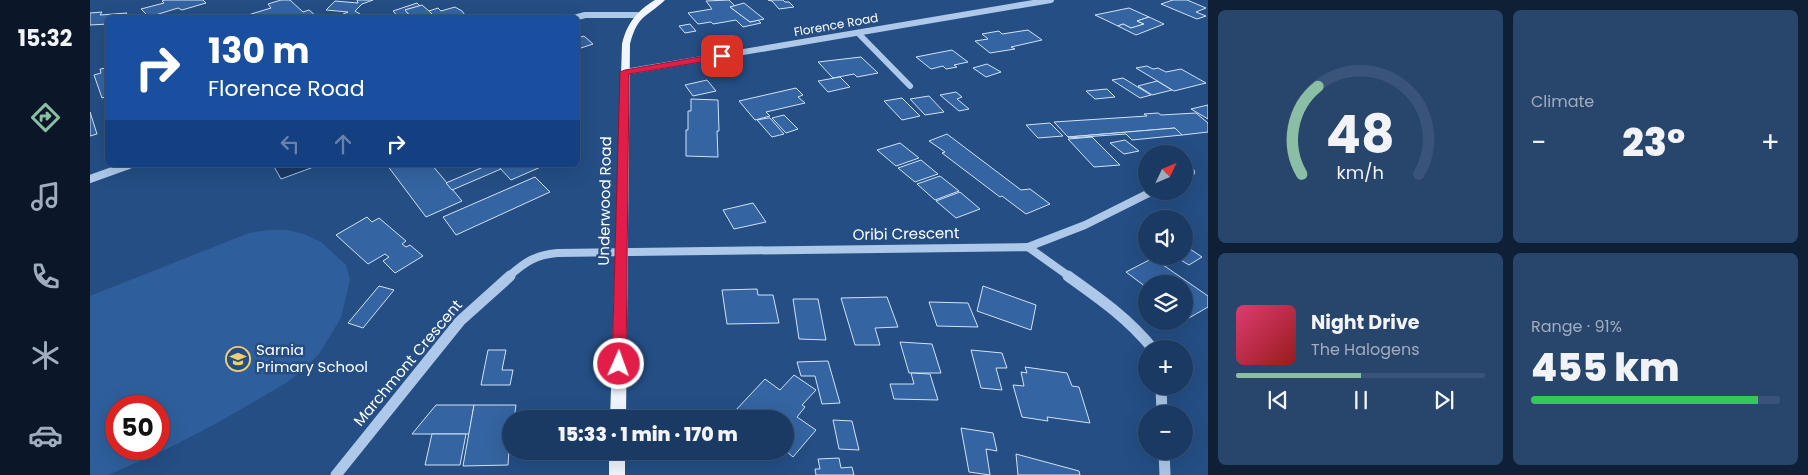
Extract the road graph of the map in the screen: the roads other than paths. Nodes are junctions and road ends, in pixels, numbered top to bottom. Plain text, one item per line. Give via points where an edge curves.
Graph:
1 (661, 0) edge
2 (1051, 0) edge
3 (637, 15) junction
4 (580, 17) edge
5 (858, 33) junction
6 (625, 72) junction
7 (910, 86) dead end
8 (123, 167) edge
9 (90, 179) edge
10 (1138, 198) edge
11 (1028, 247) junction
12 (622, 253) junction
13 (1146, 340) edge
14 (618, 410) edge
15 (617, 460) edge
16 (1164, 460) edge
17 (336, 475) edge
18 (616, 475) edge
19 (1165, 475) edge

1 - 3 main road
2 - 5 street, Florence Road
3 - 4 street
3 - 6 main road, Underwood Road via 626,44
5 - 6 street, Florence Road
5 - 7 street
6 - 12 main road, Underwood Road
8 - 9 street
10 - 11 street via 1085,225
11 - 12 street, Oribi Crescent
11 - 13 street via 1113,308
12 - 14 main road, Underwood Road
12 - 17 street, Marchmont Crescent via 538,255 519,267 460,321
15 - 18 main road
16 - 19 street

